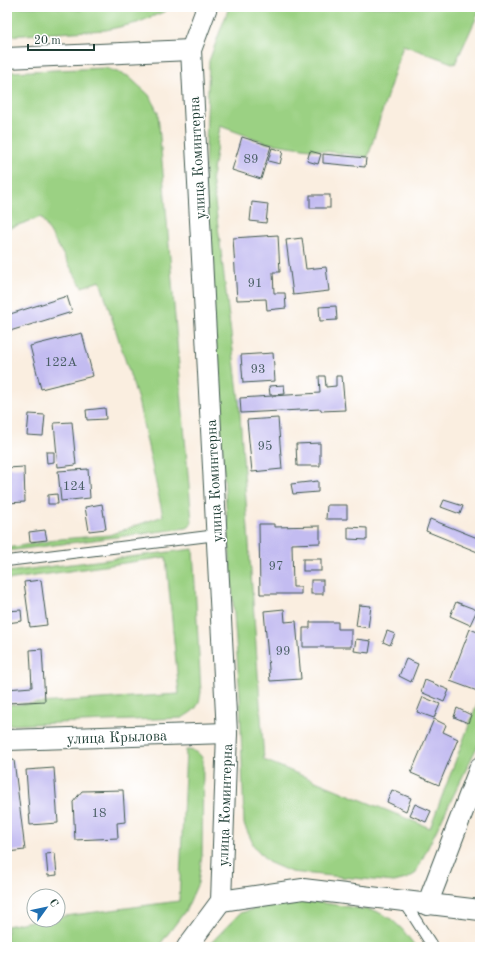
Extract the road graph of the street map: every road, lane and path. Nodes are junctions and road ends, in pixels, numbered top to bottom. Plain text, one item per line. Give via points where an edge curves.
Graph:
1 (207, 7) edge
2 (191, 50) junction
3 (7, 58) edge
4 (216, 535) junction
5 (7, 561) edge
6 (227, 733) junction
7 (7, 740) edge
8 (480, 767) edge
9 (403, 900) junction
10 (221, 901) junction
11 (427, 905) junction
12 (480, 910) edge
13 (187, 947) edge
14 (433, 947) edge

1 - 2 street, улица Коминтерна
2 - 3 street
2 - 4 street, улица Коминтерна
4 - 5 lane
4 - 6 street, улица Коминтерна
6 - 7 street, улица Крылова
6 - 10 street, улица Коминтерна
8 - 11 street
9 - 10 street via 303,889
9 - 11 street
9 - 14 lane
10 - 13 street
11 - 12 street

